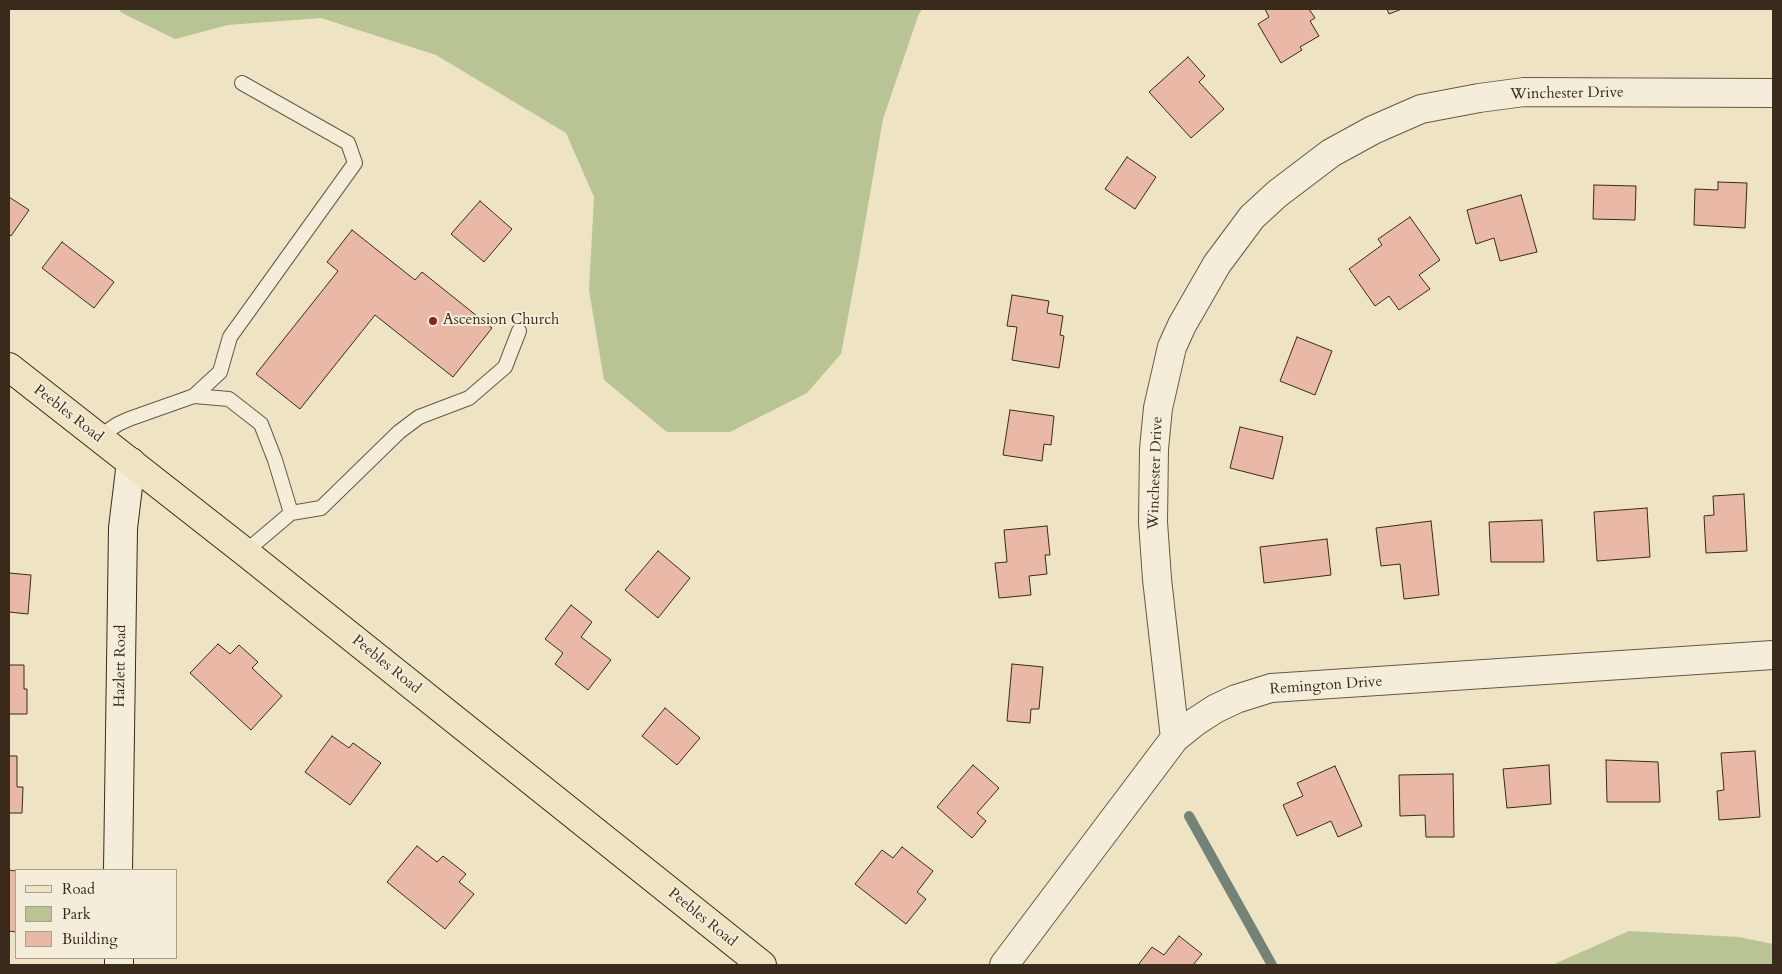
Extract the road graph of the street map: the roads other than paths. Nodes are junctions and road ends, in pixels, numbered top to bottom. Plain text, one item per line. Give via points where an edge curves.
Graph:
1 (242, 83) dead end
2 (1773, 93) edge
3 (520, 331) dead end
4 (9, 366) edge
5 (194, 396) junction
6 (98, 438) junction
7 (131, 462) junction
8 (291, 513) junction
9 (245, 552) junction
10 (1773, 655) edge
11 (1175, 738) junction
12 (118, 869) edge
13 (762, 965) edge
14 (1004, 965) edge

1 - 5 lane via 348,143 355,163 230,337 220,372
2 - 11 street, Winchester Drive via 1524,92 1421,109 1331,153 1252,217 1217,264 1182,325 1172,347 1158,408 1153,522 1156,579
3 - 8 lane via 505,367 469,398 419,417 320,508
4 - 6 main road, Peebles Road
5 - 6 lane via 128,419
5 - 8 lane via 229,399 261,424
6 - 7 main road, Peebles Road
7 - 9 main road, Peebles Road
7 - 12 street, Hazlett Road via 123,528
8 - 9 lane
9 - 13 main road, Peebles Road
10 - 11 street, Remington Drive via 1271,688 1215,709
11 - 14 street, Remington Drive

